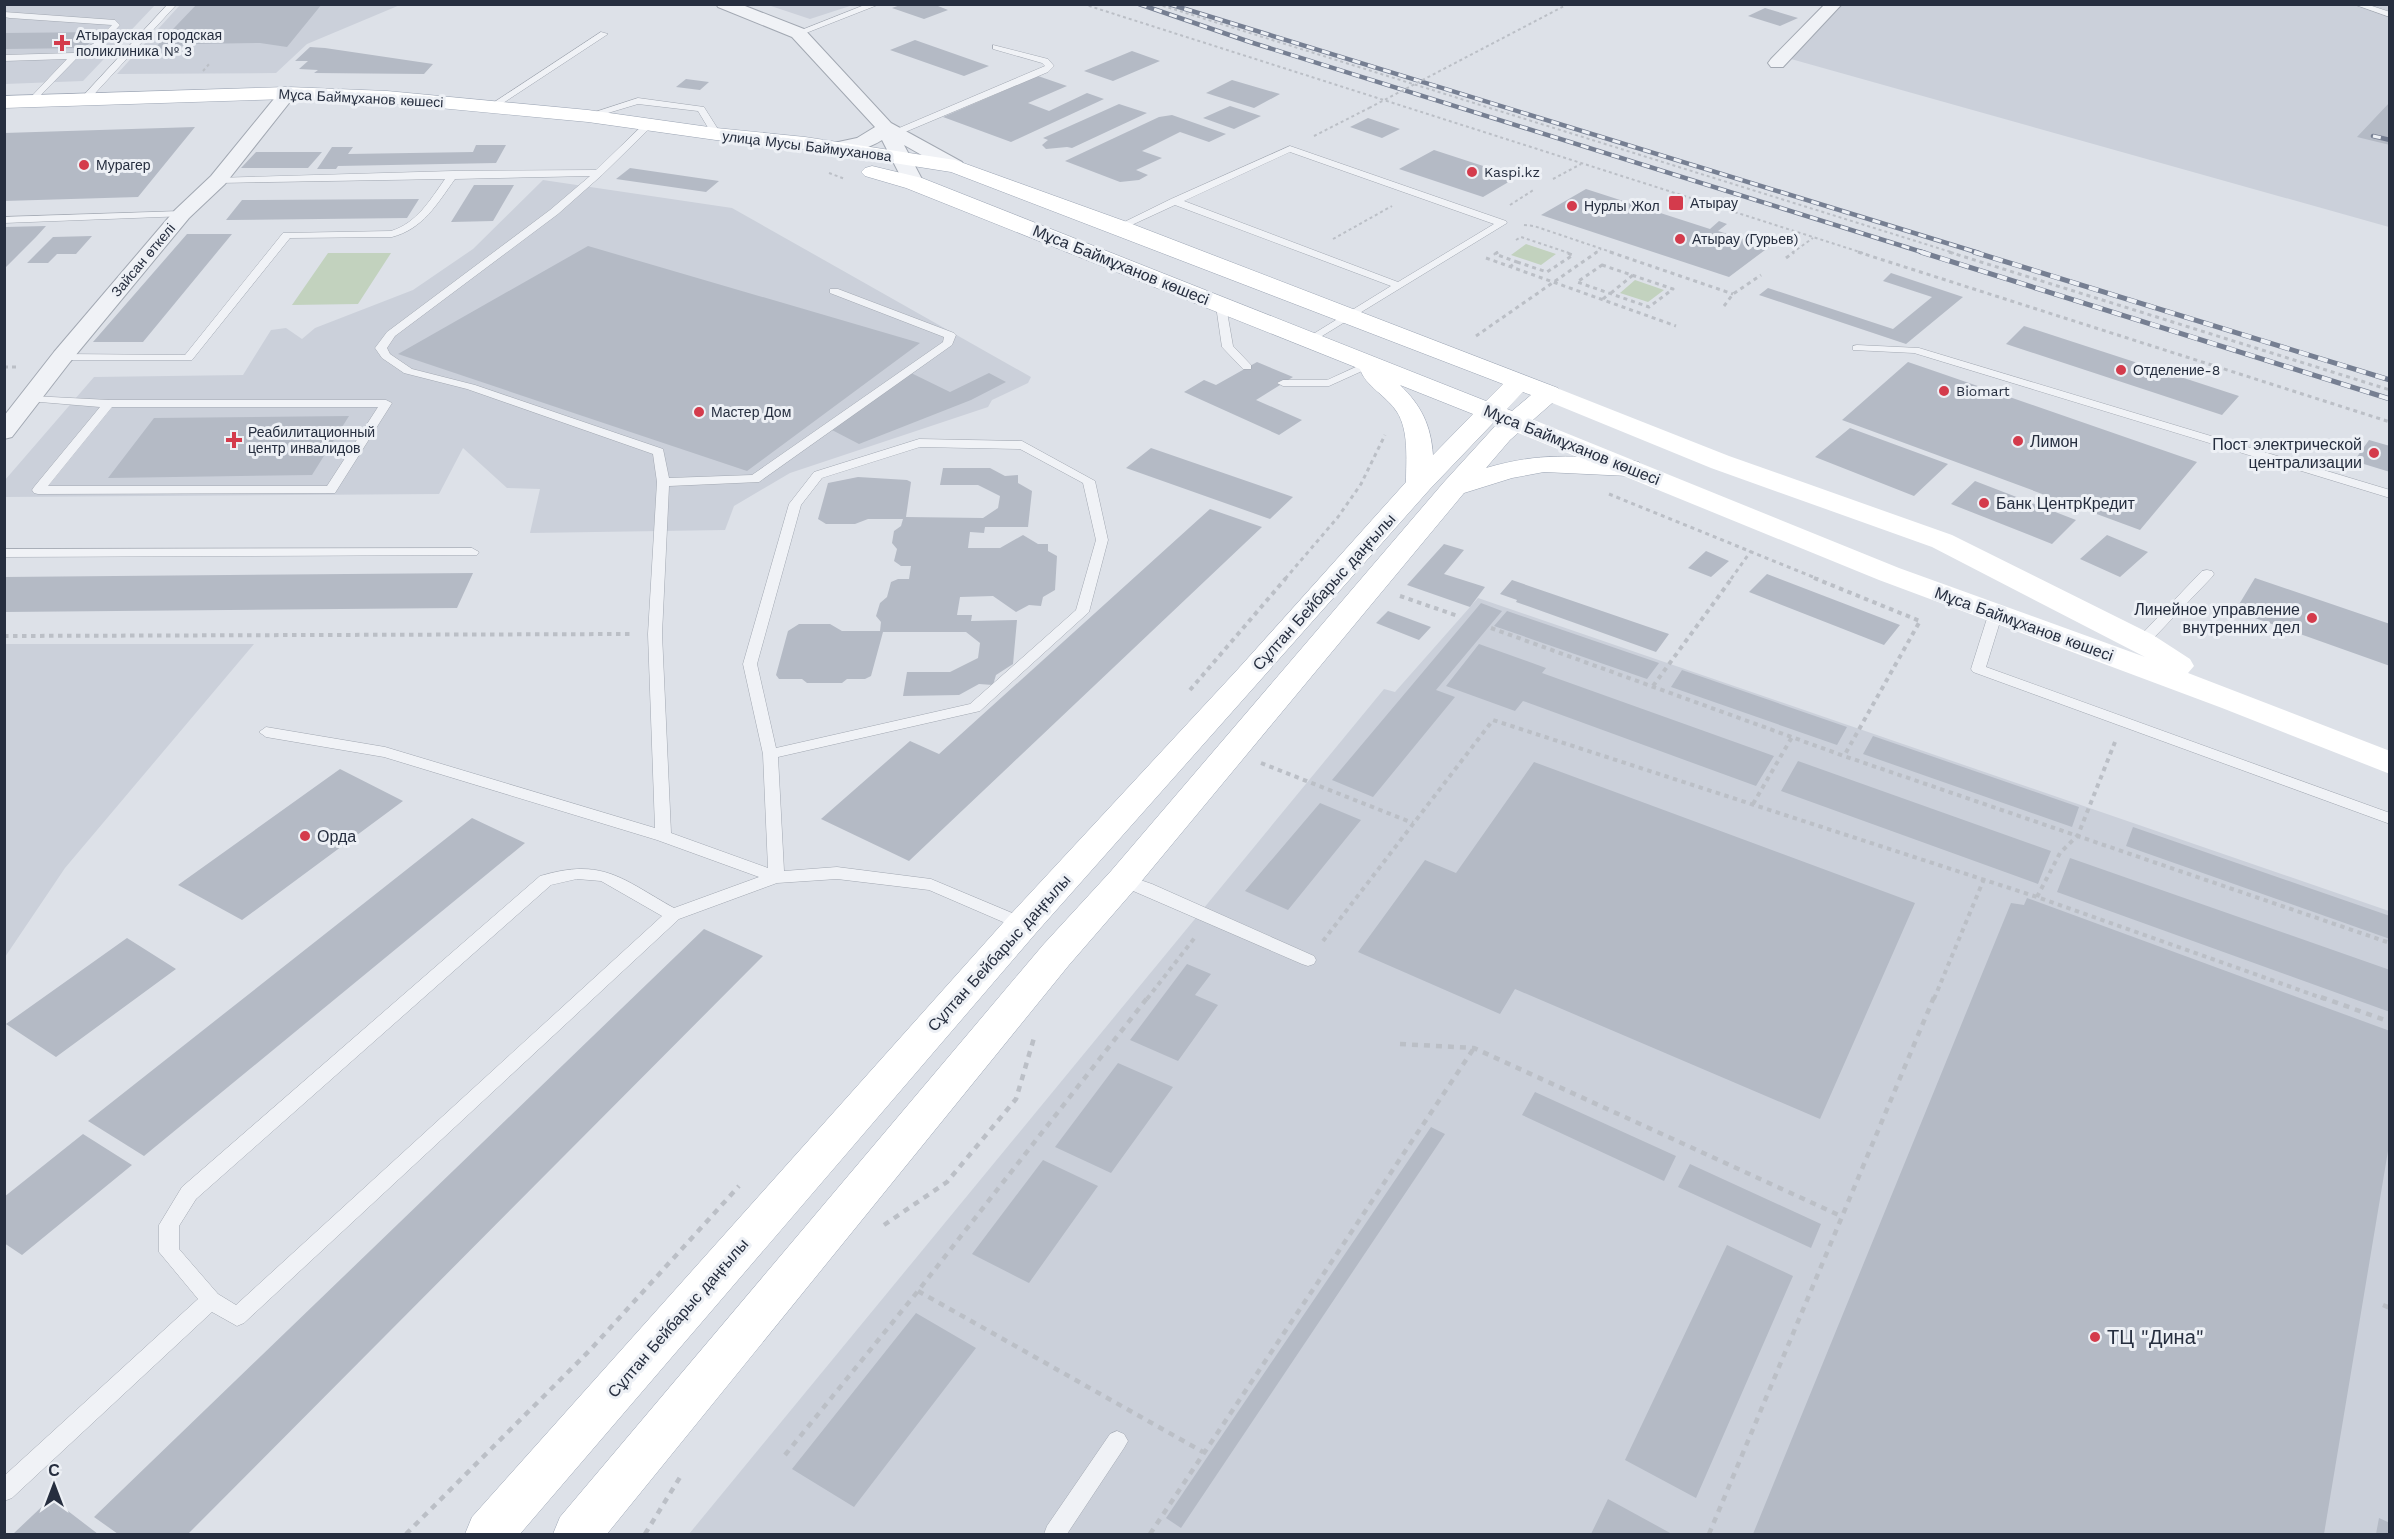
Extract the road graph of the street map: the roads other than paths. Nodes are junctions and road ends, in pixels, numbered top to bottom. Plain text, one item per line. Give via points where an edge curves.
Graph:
1 (173, 4) edge
2 (724, 4) edge
3 (876, 4) edge
4 (1834, 4) edge
5 (2357, 4) edge
6 (4, 14) edge
7 (2390, 15) edge
8 (604, 33) dead end
9 (798, 33) junction
10 (996, 47) dead end
11 (74, 56) junction
12 (4, 58) edge
13 (1777, 63) dead end
14 (288, 93) junction
15 (85, 99) junction
16 (32, 101) junction
17 (4, 102) edge
18 (490, 107) junction
19 (588, 116) junction
20 (648, 125) junction
21 (890, 130) junction
22 (716, 134) junction
23 (836, 148) junction
24 (900, 158) junction
25 (955, 166) junction
26 (599, 173) junction
27 (453, 174) junction
28 (218, 180) junction
29 (914, 183) junction
30 (1174, 201) junction
31 (182, 214) junction
32 (4, 220) edge
33 (1119, 227) junction
34 (1400, 286) junction
35 (834, 291) dead end
36 (1221, 306) junction
37 (1351, 316) junction
38 (1309, 341) junction
39 (1857, 348) dead end
40 (62, 357) junction
41 (1367, 364) junction
42 (1247, 367) dead end
43 (1283, 383) dead end
44 (1534, 387) junction
45 (32, 399) junction
46 (109, 404) junction
47 (1501, 417) junction
48 (4, 432) edge
49 (1629, 468) junction
50 (663, 482) junction
51 (1437, 486) junction
52 (2390, 494) edge
53 (1942, 541) junction
54 (472, 552) dead end
55 (4, 553) edge
56 (1889, 574) junction
57 (2207, 574) dead end
58 (1996, 612) junction
59 (2142, 642) junction
60 (2233, 701) junction
61 (266, 732) dead end
62 (770, 754) junction
63 (2390, 763) edge
64 (2390, 819) edge
65 (663, 836) junction
66 (776, 877) junction
67 (1123, 880) junction
68 (673, 915) junction
69 (1023, 924) junction
70 (1308, 960) road end
71 (211, 1300) junction
72 (1117, 1441) dead end
73 (4, 1491) edge
74 (489, 1534) edge
75 (577, 1534) edge
76 (1055, 1534) edge

1 - 15 lane
2 - 9 street
3 - 9 lane
4 - 13 street
5 - 7 lane
6 - 11 lane via 116,22 96,46
8 - 18 lane
9 - 21 street
10 - 21 lane via 1050,66
11 - 12 lane
11 - 16 lane
14 - 15 main road, Мұса Баймұханов көшесі
14 - 18 main road, Мұса Баймұханов көшесі
14 - 28 street, Зайсан өткелі
15 - 16 main road, Мұса Баймұханов көшесі
16 - 17 main road, Мұса Баймұханов көшесі
18 - 19 main road, Мұса Баймұханов көшесі
19 - 20 main road, Мұса Баймұханов көшесі
19 - 22 lane via 638,101 701,109
20 - 22 main road, Мұса Баймұханов көшесі
20 - 26 lane
21 - 23 street via 864,143
21 - 24 street
21 - 25 street
22 - 23 main road, улица Мусы Баймуханова
22 - 29 main road, улица Мусы Баймуханова
23 - 24 main road, улица Мусы Баймуханова
24 - 25 main road, улица Мусы Баймуханова
24 - 29 street
25 - 33 main road, Мұса Баймұханов көшесі
26 - 27 lane
26 - 50 lane via 554,212 391,334 381,348 408,371 471,387 659,452
27 - 28 lane
27 - 40 lane via 416,225 405,231 287,235 188,358
28 - 31 street, Зайсан өткелі
29 - 36 main road, Мұса Баймұханов көшесі
30 - 33 lane
30 - 34 lane
30 - 34 lane via 1290,149 1502,223
31 - 32 lane
31 - 40 street, Зайсан өткелі
33 - 37 main road, Мұса Баймұханов көшесі
34 - 37 lane
35 - 50 lane via 950,335 948,343 755,479
36 - 38 main road, Мұса Баймұханов көшесі
36 - 42 lane via 1228,347
37 - 38 lane
37 - 44 main road, Мұса Баймұханов көшесі
38 - 41 main road, Мұса Баймұханов көшесі
39 - 52 lane via 1915,350
40 - 45 street, Зайсан өткелі
41 - 43 lane via 1329,383
41 - 47 main road, Мұса Баймұханов көшесі
41 - 51 main road via 1406,406
44 - 47 main road, Сұлтан Бейбарыс даңғылы
44 - 53 main road, Мұса Баймұханов көшесі via 1720,462
45 - 46 lane
45 - 48 street, Зайсан өткелі
46 - 46 lane via 270,403 386,403 331,490 38,490
47 - 49 main road, Мұса Баймұханов көшесі
47 - 51 main road, Сұлтан Бейбарыс даңғылы
49 - 51 main road via 1533,465
49 - 56 main road, Мұса Баймұханов көшесі
50 - 65 lane via 655,634
51 - 67 main road, Сұлтан Бейбарыс даңғылы
51 - 69 main road, Сұлтан Бейбарыс даңғылы via 1250,676
53 - 56 main road via 1955,556 1957,566 1930,578
53 - 59 main road, Мұса Баймұханов көшесі
54 - 55 lane
56 - 58 main road, Мұса Баймұханов көшесі
57 - 59 lane
58 - 60 main road, Мұса Баймұханов көшесі
58 - 64 lane via 1978,669
59 - 60 main road, Мұса Баймұханов көшесі
60 - 63 main road, Мұса Баймұханов көшесі
61 - 65 lane via 385,753
62 - 62 lane via 975,708 1082,612 1102,540 1089,481 1022,445 919,443 818,475 795,504 750,664
62 - 66 lane
65 - 66 lane
66 - 68 lane
66 - 69 lane via 837,873 930,885
67 - 70 lane
67 - 75 main road, Сұлтан Бейбарыс даңғылы via 1048,964
68 - 71 lane via 237,1317
68 - 71 lane via 604,876 578,873 546,880 189,1193 169,1225 169,1252
69 - 74 main road, Сұлтан Бейбарыс даңғылы
71 - 73 lane
72 - 76 lane

